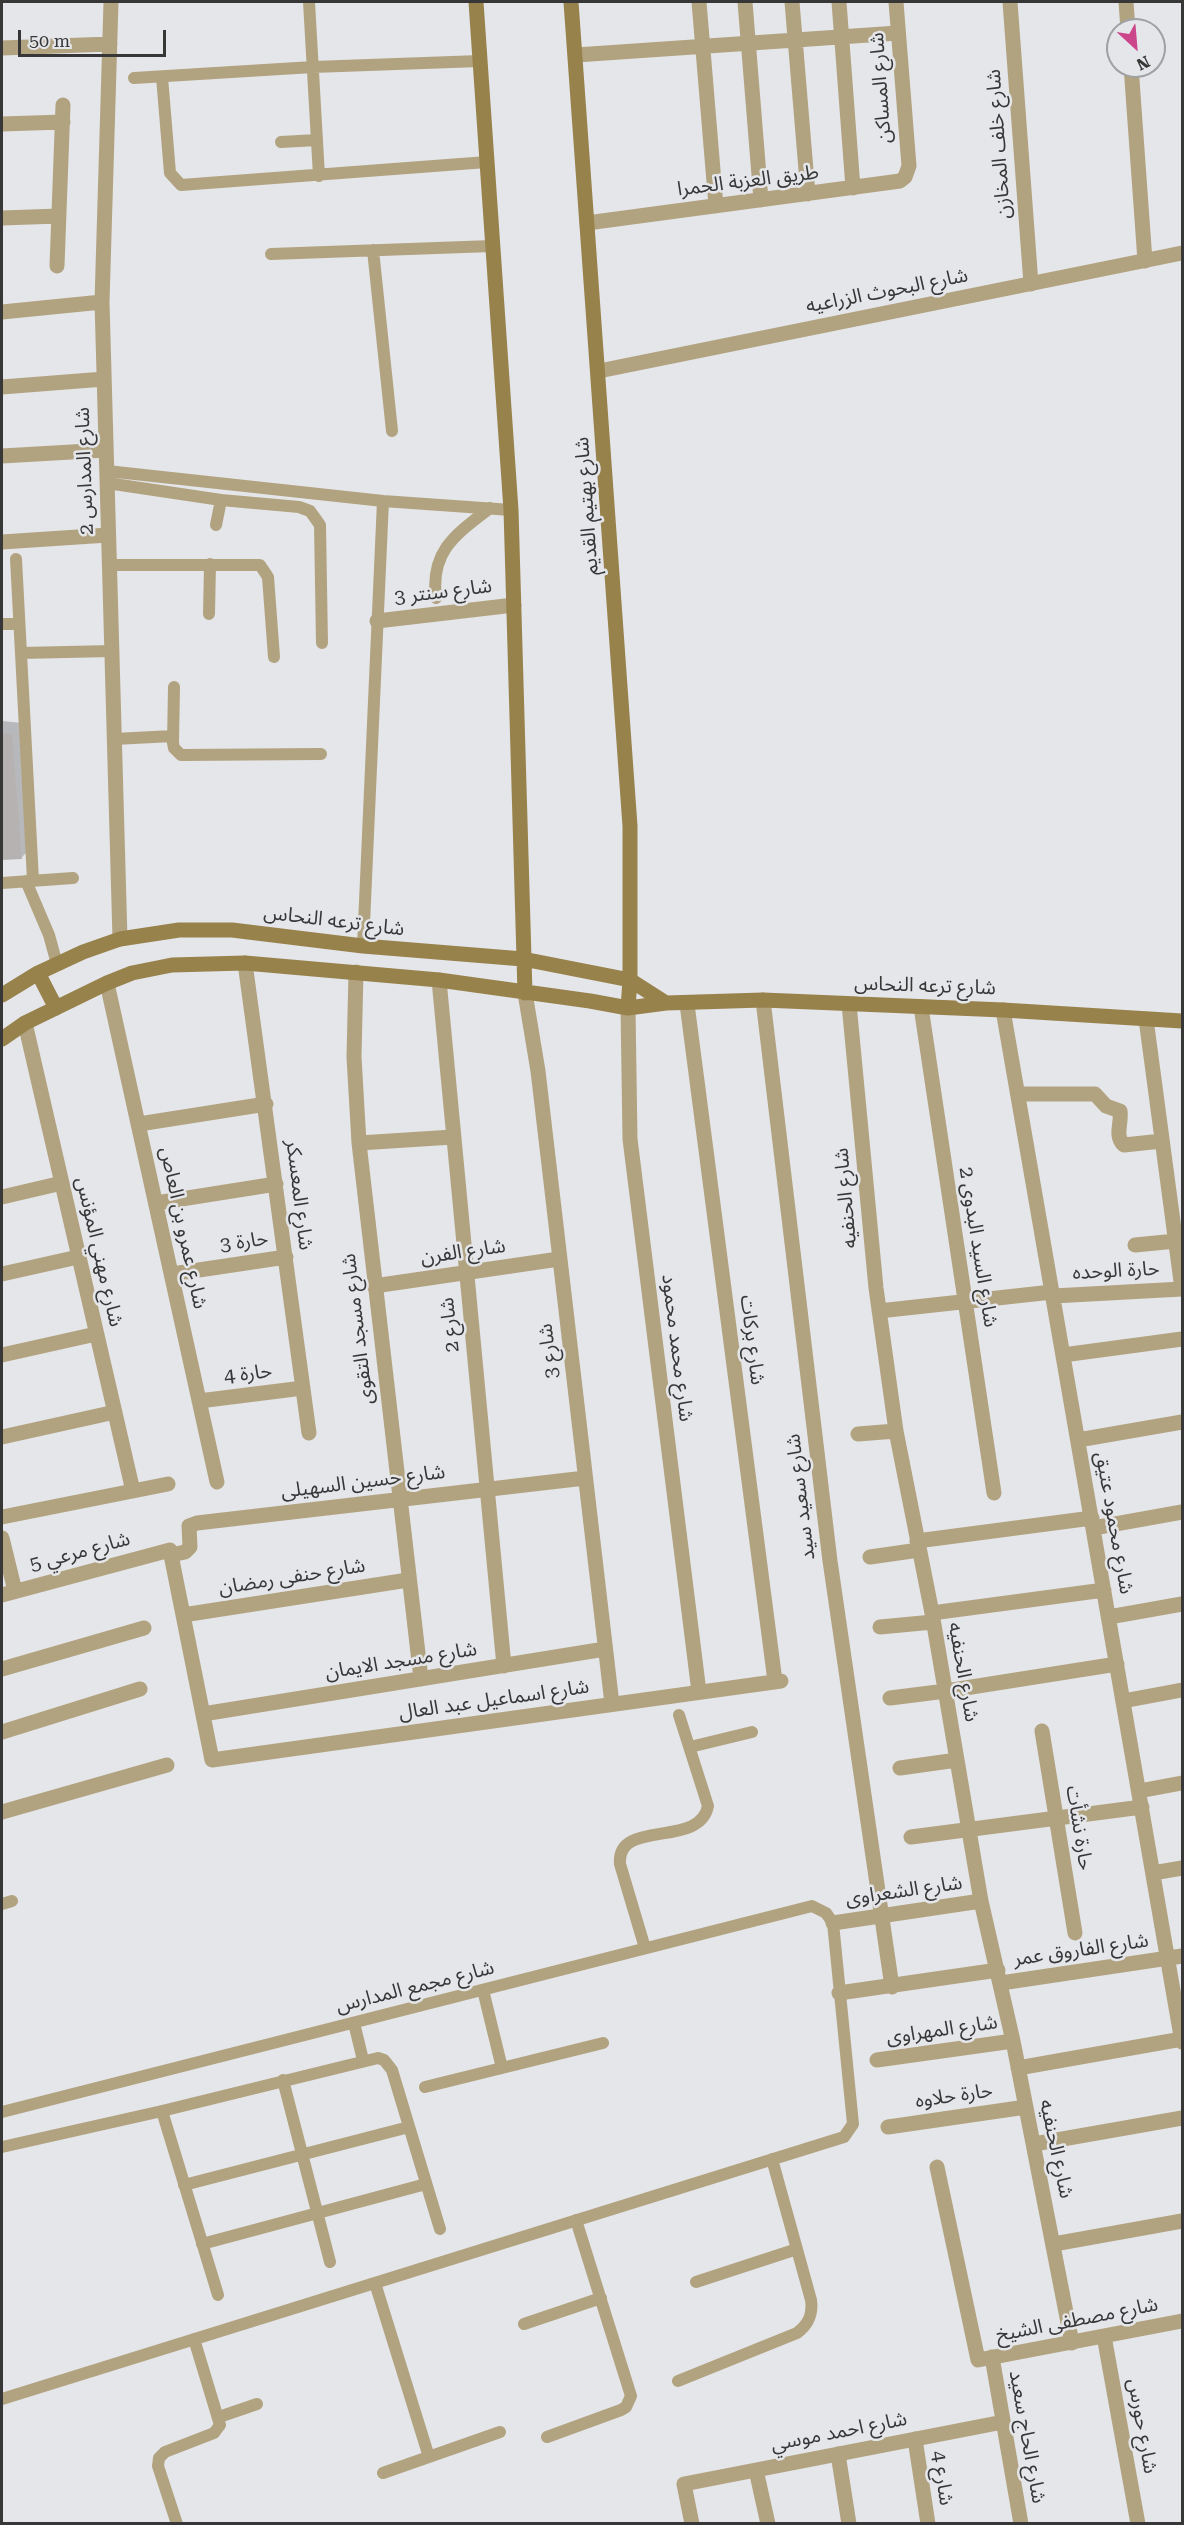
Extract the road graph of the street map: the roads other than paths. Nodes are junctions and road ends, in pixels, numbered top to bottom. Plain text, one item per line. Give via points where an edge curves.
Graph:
1 (111, 2) edge
2 (309, 2) edge
3 (476, 2) edge
4 (571, 2) edge
5 (699, 2) edge
6 (745, 2) edge
7 (792, 2) edge
8 (839, 2) edge
9 (896, 2) edge
10 (1010, 2) edge
11 (1126, 2) edge
12 (1127, 18) edge
13 (898, 33) junction
14 (841, 37) junction
15 (795, 40) junction
16 (110, 44) junction
17 (748, 44) junction
18 (702, 46) junction
19 (2, 48) edge
20 (576, 55) junction
21 (480, 61) junction
22 (313, 67) junction
23 (162, 77) junction
24 (134, 78) dead end
25 (1132, 78) edge
26 (63, 105) dead end
27 (63, 122) junction
28 (2, 124) edge
29 (317, 140) junction
30 (281, 142) dead end
31 (487, 162) junction
32 (908, 170) joint
33 (319, 176) junction
34 (853, 188) junction
35 (808, 194) junction
36 (761, 200) junction
37 (716, 206) junction
38 (59, 216) junction
39 (2, 218) edge
40 (587, 223) junction
41 (492, 246) junction
42 (373, 250) junction
43 (1182, 253) edge
44 (271, 254) dead end
45 (1145, 261) junction
46 (57, 266) dead end
47 (1030, 284) junction
48 (102, 302) junction
49 (2, 312) edge
50 (599, 370) junction
51 (104, 379) junction
52 (2, 387) edge
53 (392, 431) dead end
54 (106, 450) junction
55 (2, 456) edge
56 (107, 477) junction
57 (221, 500) junction
58 (383, 501) junction
59 (490, 508) junction
60 (511, 510) junction
61 (216, 525) dead end
62 (108, 535) junction
63 (2, 542) edge
64 (16, 559) dead end
65 (210, 564) junction
66 (109, 565) junction
67 (436, 598) dead end
68 (514, 605) junction
69 (209, 614) dead end
70 (377, 621) junction
71 (2, 624) edge
72 (19, 624) junction
73 (322, 643) dead end
74 (112, 651) junction
75 (21, 653) junction
76 (274, 657) dead end
77 (174, 687) dead end
78 (173, 736) junction
79 (114, 739) junction
80 (321, 754) dead end
81 (73, 878) dead end
82 (30, 881) junction
83 (2, 883) edge
84 (120, 939) junction
85 (363, 946) junction
86 (523, 959) junction
87 (245, 963) junction
88 (57, 964) junction
89 (38, 972) junction
90 (356, 972) junction
91 (439, 980) junction
92 (630, 980) junction
93 (107, 983) junction
94 (525, 993) junction
95 (2, 995) edge
96 (764, 1000) junction
97 (666, 1004) junction
98 (687, 1004) junction
99 (849, 1004) junction
100 (921, 1007) junction
101 (56, 1008) junction
102 (628, 1008) junction
103 (1003, 1010) junction
104 (1146, 1019) junction
105 (1182, 1021) edge
106 (25, 1023) junction
107 (2, 1039) edge
108 (1018, 1094) junction
109 (266, 1104) junction
110 (139, 1124) junction
111 (453, 1137) junction
112 (1162, 1142) junction
113 (359, 1143) junction
114 (62, 1183) junction
115 (276, 1184) junction
116 (2, 1197) edge
117 (156, 1203) junction
118 (1176, 1241) junction
119 (1135, 1245) dead end
120 (78, 1257) junction
121 (286, 1257) junction
122 (559, 1259) junction
123 (1180, 1260) edge
124 (466, 1272) junction
125 (2, 1274) edge
126 (172, 1274) junction
127 (374, 1286) junction
128 (1182, 1288) edge
129 (1053, 1294) junction
130 (966, 1302) junction
131 (879, 1311) junction
132 (96, 1334) junction
133 (1182, 1340) edge
134 (2, 1354) edge
135 (1064, 1354) junction
136 (303, 1388) junction
137 (199, 1401) junction
138 (115, 1412) junction
139 (1182, 1422) edge
140 (896, 1431) junction
141 (309, 1433) dead end
142 (858, 1434) dead end
143 (2, 1437) edge
144 (1078, 1440) junction
145 (585, 1478) junction
146 (217, 1482) dead end
147 (168, 1484) dead end
148 (487, 1489) junction
149 (133, 1491) junction
150 (994, 1493) dead end
151 (399, 1499) junction
152 (1182, 1512) edge
153 (2, 1516) edge
154 (1093, 1523) junction
155 (2, 1538) edge
156 (918, 1546) junction
157 (170, 1552) junction
158 (870, 1557) dead end
159 (408, 1580) junction
160 (1104, 1590) junction
161 (8, 1593) edge
162 (1182, 1604) edge
163 (183, 1615) junction
164 (933, 1617) junction
165 (1109, 1617) junction
166 (880, 1627) dead end
167 (144, 1628) dead end
168 (605, 1650) junction
169 (1117, 1664) junction
170 (504, 1666) junction
171 (2, 1669) edge
172 (421, 1679) junction
173 (778, 1681) joint
174 (140, 1689) dead end
175 (1182, 1690) edge
176 (946, 1691) junction
177 (699, 1692) junction
178 (890, 1698) dead end
179 (1124, 1701) junction
180 (612, 1704) junction
181 (203, 1714) junction
182 (679, 1715) dead end
183 (1041, 1731) dead end
184 (2, 1732) edge
185 (752, 1732) dead end
186 (690, 1747) junction
187 (957, 1760) junction
188 (167, 1766) dead end
189 (900, 1768) dead end
190 (1182, 1783) edge
191 (1139, 1791) junction
192 (1142, 1808) junction
193 (2, 1812) edge
194 (1057, 1819) junction
195 (968, 1831) junction
196 (911, 1837) dead end
197 (1182, 1868) edge
198 (1153, 1873) junction
199 (981, 1901) junction
200 (882, 1917) junction
201 (833, 1923) junction
202 (1075, 1933) dead end
203 (645, 1948) junction
204 (1175, 1957) edge
205 (1000, 1977) junction
206 (892, 1987) junction
207 (483, 1990) junction
208 (839, 1993) junction
209 (354, 2023) junction
210 (1013, 2041) junction
211 (1182, 2041) edge
212 (603, 2043) dead end
213 (363, 2060) junction
214 (877, 2060) dead end
215 (502, 2068) junction
216 (1017, 2068) junction
217 (283, 2080) junction
218 (425, 2087) dead end
219 (1026, 2107) junction
220 (162, 2111) junction
221 (2, 2112) edge
222 (1182, 2118) edge
223 (409, 2127) junction
224 (888, 2127) dead end
225 (1034, 2144) junction
226 (2, 2147) edge
227 (302, 2155) junction
228 (772, 2159) junction
229 (937, 2167) dead end
230 (426, 2184) junction
231 (184, 2185) junction
232 (317, 2213) junction
233 (576, 2220) junction
234 (1182, 2221) edge
235 (440, 2229) dead end
236 (202, 2244) junction
237 (1054, 2244) junction
238 (796, 2249) junction
239 (330, 2262) dead end
240 (696, 2282) dead end
241 (375, 2283) junction
242 (218, 2295) dead end
243 (601, 2298) junction
244 (1182, 2321) edge
245 (524, 2324) dead end
246 (1104, 2336) junction
247 (194, 2339) junction
248 (1072, 2343) junction
249 (985, 2359) junction
250 (678, 2381) dead end
251 (2, 2399) edge
252 (257, 2404) dead end
253 (219, 2417) junction
254 (1003, 2422) junction
255 (500, 2432) dead end
256 (547, 2437) dead end
257 (915, 2439) junction
258 (838, 2454) junction
259 (429, 2457) junction
260 (756, 2470) junction
261 (383, 2474) dead end
262 (177, 2523) edge
263 (692, 2523) edge
264 (768, 2523) edge
265 (849, 2523) edge
266 (928, 2523) edge
267 (1021, 2523) edge
268 (1138, 2523) edge

1 - 16 street, شارع المدارس 2
2 - 22 lane
3 - 21 main road
4 - 20 main road, شارع بهتيم القديم
5 - 18 street
6 - 17 street
7 - 15 street
8 - 14 street
9 - 13 street, شارع المساكن
10 - 47 street, شارع خلف المخازن
11 - 12 street
13 - 14 street
13 - 32 street, شارع المساكن
14 - 15 street
14 - 34 street
15 - 17 street
15 - 35 street
16 - 19 street
16 - 48 street, شارع المدارس 2
17 - 18 street
17 - 36 street
18 - 20 street
18 - 37 street
20 - 40 main road, شارع بهتيم القديم
21 - 22 lane
21 - 31 main road
22 - 23 lane
22 - 29 lane
23 - 24 lane
23 - 33 lane via 170,173 176,182 186,186
25 - 45 street
26 - 27 street
27 - 28 street
27 - 38 street
29 - 30 lane
29 - 33 lane
31 - 33 lane
31 - 41 main road
32 - 34 street, طريق العزبة الحمرا via 900,181
34 - 35 street, طريق العزبة الحمرا
35 - 36 street, طريق العزبة الحمرا
36 - 37 street, طريق العزبة الحمرا
37 - 40 street, طريق العزبة الحمرا
38 - 39 street
38 - 46 street
40 - 50 main road, شارع بهتيم القديم
41 - 42 lane
41 - 60 main road
42 - 44 lane
42 - 53 lane
43 - 45 street, شارع البحوث الزراعيه
45 - 47 street, شارع البحوث الزراعيه
47 - 50 street, شارع البحوث الزراعيه
48 - 49 street
48 - 51 street, شارع المدارس 2
50 - 92 main road, شارع بهتيم القديم via 630,826
51 - 52 street
51 - 54 street, شارع المدارس 2
54 - 55 street
54 - 56 street, شارع المدارس 2
56 - 57 lane
56 - 58 lane
56 - 62 street, شارع المدارس 2
57 - 61 lane
57 - 73 lane via 299,507 318,519
58 - 59 lane
58 - 70 lane
59 - 60 lane
59 - 67 lane via 460,531 443,552 435,576
60 - 68 main road
62 - 63 street
62 - 66 street, شارع المدارس 2
64 - 72 lane
65 - 66 lane
65 - 69 lane
65 - 76 lane via 255,564 264,568
66 - 74 street, شارع المدارس 2
68 - 70 street, شارع سنتر 3
68 - 86 main road
70 - 85 lane
71 - 72 lane
72 - 75 lane
74 - 75 lane
74 - 79 street, شارع المدارس 2
75 - 82 lane
77 - 78 lane
78 - 79 lane
78 - 80 lane via 174,748 185,756
79 - 84 street, شارع المدارس 2
81 - 82 lane
82 - 83 lane
82 - 88 lane
84 - 85 main road, شارع ترعه النحاس via 179,930 232,930
84 - 88 main road, شارع ترعه النحاس
85 - 86 main road, شارع ترعه النحاس
86 - 92 main road, شارع ترعه النحاس
86 - 94 main road
87 - 90 main road, شارع ترعه النحاس
87 - 93 main road, شارع ترعه النحاس via 172,965
87 - 109 street, شارع المعسكر
88 - 89 main road, شارع ترعه النحاس
89 - 95 main road, شارع ترعه النحاس
89 - 101 main road
90 - 91 main road, شارع ترعه النحاس
90 - 113 street, شارع مسجد التقوى via 354,1057
91 - 94 main road, شارع ترعه النحاس
91 - 111 street, شارع 2
92 - 97 main road, شارع ترعه النحاس
92 - 102 main road, شارع بهتيم القديم
93 - 101 main road, شارع ترعه النحاس
93 - 110 street, شارع عمرو بن العاص
94 - 102 main road, شارع ترعه النحاس
94 - 122 street, شارع 3 via 538,1071
96 - 98 main road, شارع ترعه النحاس
96 - 99 main road, شارع ترعه النحاس
96 - 200 street, شارع سعيد سيد via 830,1561
97 - 98 main road, شارع ترعه النحاس
97 - 102 main road, شارع ترعه النحاس
98 - 173 street, شارع بركات
99 - 100 main road, شارع ترعه النحاس
99 - 131 street, شارع الحنفيه
100 - 103 main road, شارع ترعه النحاس
100 - 130 street, شارع السيد البدوى 2
101 - 106 main road, شارع ترعه النحاس
102 - 177 street, شارع محمد محمود via 630,1139
103 - 104 main road, شارع ترعه النحاس
103 - 108 street, شارع محمود عتيق
104 - 105 main road, شارع ترعه النحاس
104 - 112 street
106 - 107 main road, شارع ترعه النحاس
106 - 114 street, شارع مهني المؤنس
108 - 112 street via 1095,1094 1106,1106 1120,1111 1119,1137 1124,1145
108 - 129 street, شارع محمود عتيق
109 - 110 street
109 - 115 street, شارع المعسكر
110 - 117 street, شارع عمرو بن العاص
111 - 113 street
111 - 124 street, شارع 2
112 - 118 street
113 - 127 street, شارع مسجد التقوى
114 - 116 street
114 - 120 street, شارع مهني المؤنس
115 - 117 street
115 - 121 street, شارع المعسكر
117 - 126 street, شارع عمرو بن العاص
118 - 119 street
118 - 123 street
120 - 125 street
120 - 132 street, شارع مهني المؤنس
121 - 126 street, حارة 3
121 - 136 street, شارع المعسكر
122 - 124 street, شارع الفرن
122 - 145 street, شارع 3
123 - 128 street
124 - 127 street, شارع الفرن
124 - 148 street, شارع 2
126 - 137 street, شارع عمرو بن العاص
127 - 151 street, شارع مسجد التقوى
128 - 129 street, حارة الوحده
129 - 130 street, حارة الوحده
129 - 135 street, شارع محمود عتيق
130 - 131 street, حارة الوحده
130 - 150 street, شارع السيد البدوى 2
131 - 140 street, شارع الحنفيه
132 - 134 street
132 - 138 street, شارع مهني المؤنس
133 - 135 street
135 - 144 street, شارع محمود عتيق
136 - 137 street, حارة 4
136 - 141 street, شارع المعسكر
137 - 146 street, شارع عمرو بن العاص
138 - 143 street
138 - 149 street, شارع مهني المؤنس
139 - 144 street
140 - 142 street
140 - 156 street, شارع الحنفيه
144 - 154 street, شارع محمود عتيق
145 - 148 street, شارع حسين السهيلى
145 - 168 street, شارع 3
147 - 149 street
148 - 151 street, شارع حسين السهيلى
148 - 170 street, شارع 2
149 - 153 street
151 - 157 street, شارع حسين السهيلى via 191,1524 190,1547 185,1552
151 - 159 street, شارع مسجد التقوى
152 - 154 street
154 - 156 street
154 - 160 street, شارع محمود عتيق
155 - 161 street
156 - 158 street
156 - 164 street, شارع الحنفيه
157 - 161 street, شارع مرعي 5
157 - 163 street
159 - 163 street, شارع حنفى رمضان
159 - 172 street, شارع مسجد التقوى
160 - 164 street
160 - 165 street, شارع محمود عتيق
162 - 165 street
163 - 181 street
164 - 166 street
164 - 176 street, شارع الحنفيه
165 - 169 street, شارع محمود عتيق
167 - 171 street
168 - 170 street, شارع مسجد الايمان
168 - 180 street, شارع 3
169 - 176 street
169 - 179 street, شارع محمود عتيق
170 - 172 street, شارع مسجد الايمان
172 - 181 street, شارع مسجد الايمان
173 - 177 street, شارع اسماعيل عبد العال
174 - 184 street
175 - 179 street
176 - 178 street
176 - 187 street, شارع الحنفيه
177 - 180 street, شارع اسماعيل عبد العال
179 - 191 street, شارع محمود عتيق
180 - 181 street, شارع اسماعيل عبد العال via 212,1760
182 - 186 lane
183 - 194 street, حارة نشأت
185 - 186 lane
186 - 203 lane via 707,1800 704,1818 694,1826 632,1840 621,1852 620,1864
187 - 189 street
187 - 195 street, شارع الحنفيه
188 - 193 street
190 - 191 street
191 - 192 street, شارع محمود عتيق
192 - 194 street
192 - 198 street, شارع محمود عتيق
194 - 195 street
194 - 202 street, حارة نشأت
195 - 196 street
195 - 199 street, شارع الحنفيه
197 - 198 street
198 - 204 street, شارع محمود عتيق
199 - 200 street, شارع الشعراوى
199 - 205 street, شارع الحنفيه
200 - 201 street, شارع الشعراوى
200 - 206 street, شارع سعيد سيد
201 - 203 lane, شارع مجمع المدارس via 826,1913 812,1906
201 - 208 lane
203 - 207 lane, شارع مجمع المدارس
204 - 205 street, شارع الفاروق عمر
204 - 211 street, شارع محمود عتيق
205 - 206 street, شارع الفاروق عمر
205 - 210 street, شارع الحنفيه
206 - 208 street, شارع الفاروق عمر
207 - 209 lane, شارع مجمع المدارس
207 - 215 lane
208 - 228 lane via 851,2129 844,2137
209 - 213 lane
209 - 221 lane, شارع مجمع المدارس
210 - 214 street, شارع المهراوى
210 - 216 street, شارع الحنفيه
211 - 216 street
212 - 215 lane
213 - 217 lane
213 - 223 lane via 378,2058 389,2065
215 - 218 lane
216 - 219 street, شارع الحنفيه
217 - 220 lane
217 - 227 lane
219 - 224 street, حارة حلاوه
219 - 225 street, شارع الحنفيه
220 - 226 lane
220 - 231 lane
222 - 225 street
223 - 227 lane
223 - 230 lane
225 - 237 street, شارع الحنفيه
227 - 231 lane
227 - 232 lane
228 - 233 lane
228 - 238 lane
229 - 249 street, شارع الحاج سعيد
230 - 232 lane
230 - 235 lane
231 - 236 lane
232 - 236 lane
232 - 239 lane
233 - 241 lane
233 - 243 lane
234 - 237 street
236 - 242 lane
237 - 248 street, شارع الحنفيه
238 - 240 lane
238 - 250 lane via 812,2307 804,2328
241 - 247 lane
241 - 259 lane
243 - 245 lane
243 - 256 lane via 631,2390 629,2402 621,2410
244 - 246 street, شارع مصطفى الشيخ
246 - 248 street, شارع مصطفى الشيخ
246 - 268 street, شارع حورس
247 - 251 lane
247 - 253 lane
248 - 249 street, شارع مصطفى الشيخ
249 - 254 street, شارع الحاج سعيد
252 - 253 lane
253 - 262 lane via 220,2425 214,2433 159,2458 158,2466
254 - 257 street, شارع احمد موسي
254 - 267 street, شارع الحاج سعيد
255 - 259 lane
257 - 258 street, شارع احمد موسي
257 - 266 street, شارع 4
258 - 260 street, شارع احمد موسي
258 - 265 street
259 - 261 lane
260 - 263 street, شارع احمد موسي via 684,2484
260 - 264 street

